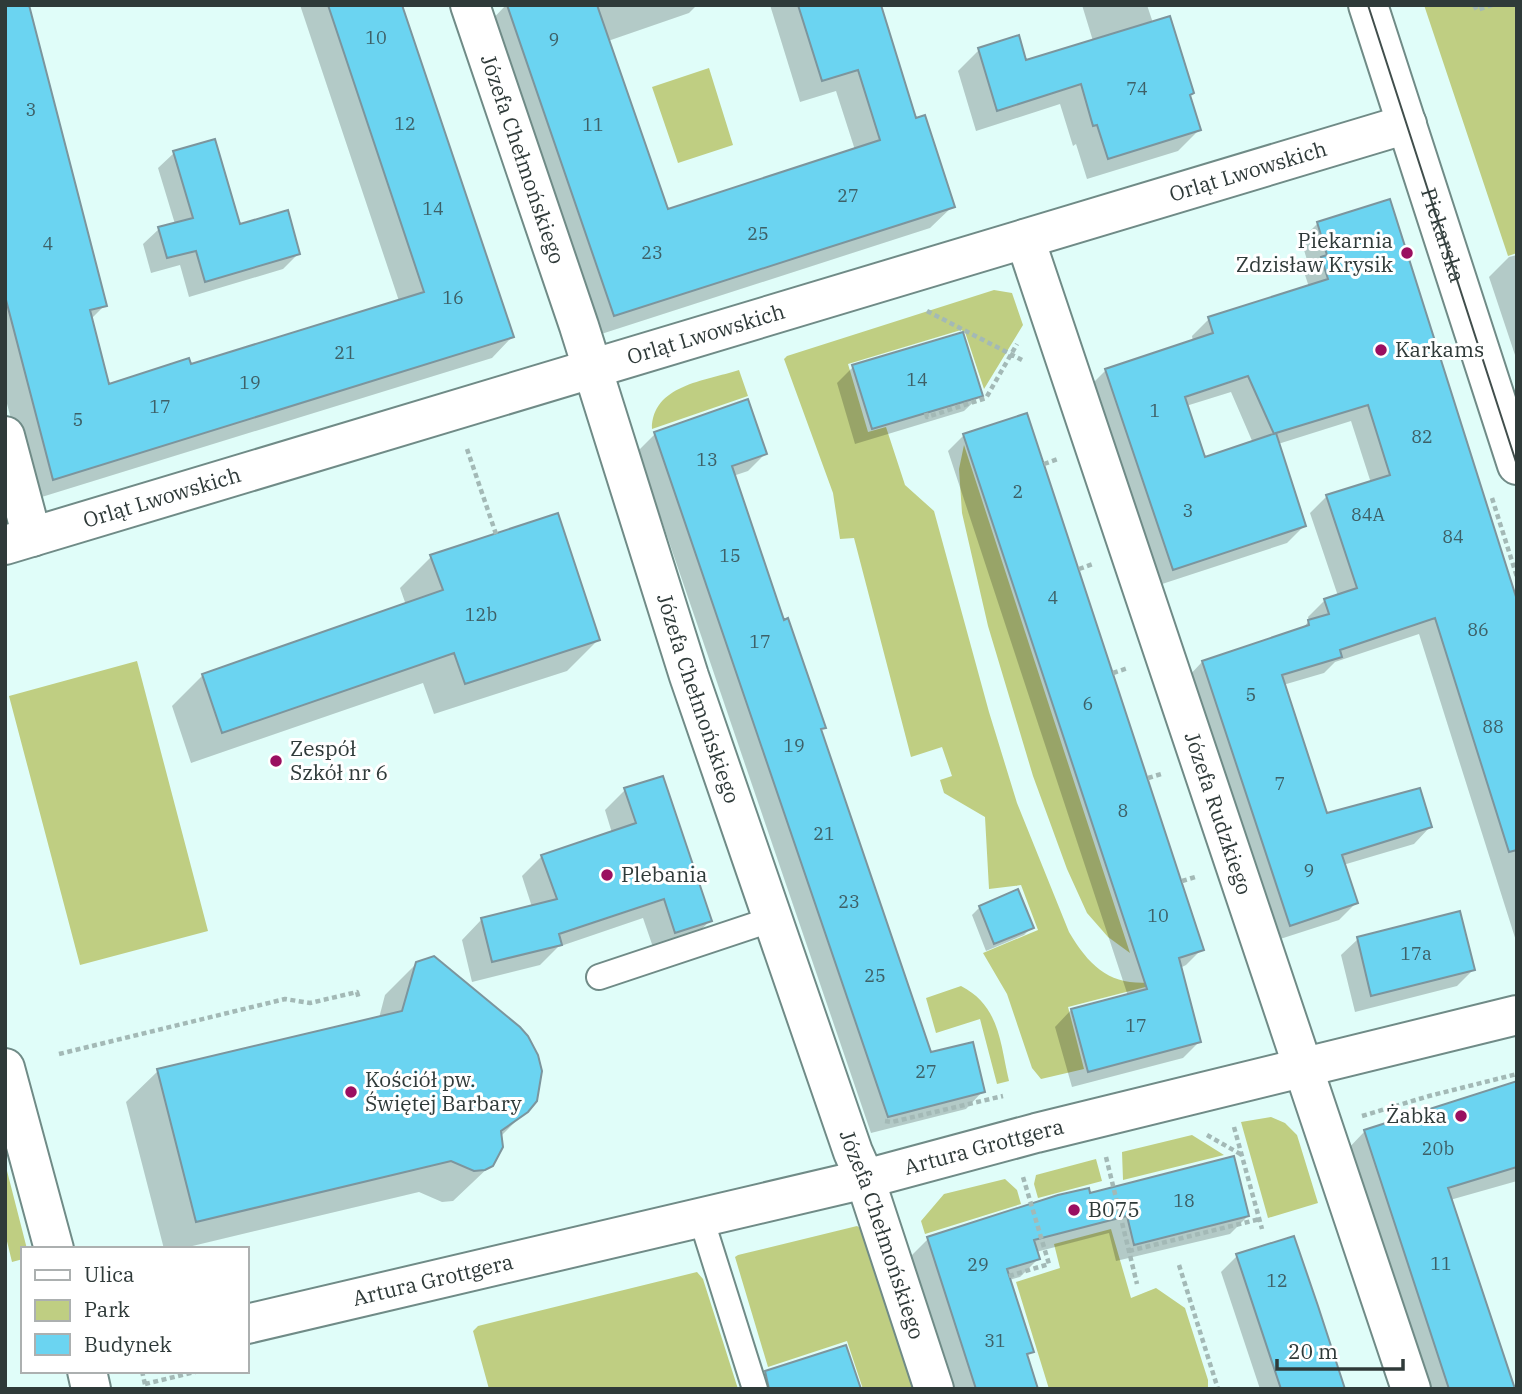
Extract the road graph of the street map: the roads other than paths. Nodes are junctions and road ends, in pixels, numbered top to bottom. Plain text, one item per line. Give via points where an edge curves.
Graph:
1 (470, 5) edge
2 (1368, 5) edge
3 (1406, 124) junction
4 (1025, 239) junction
5 (592, 367) junction
6 (5, 436) edge
7 (1517, 465) edge
8 (19, 541) edge
9 (773, 919) junction
10 (599, 977) dead end
11 (1517, 1015) edge
12 (1304, 1067) junction
13 (5, 1068) edge
14 (865, 1179) junction
15 (701, 1217) junction
16 (53, 1247) edge
17 (248, 1324) edge
18 (755, 1389) edge
19 (934, 1389) edge
20 (1411, 1389) edge

1 - 5 street, Józefa Chełmońskiego
2 - 3 street, Piekarska
3 - 4 street, Orląt Lwowskich
3 - 7 street, Piekarska
4 - 5 street, Orląt Lwowskich
4 - 12 street, Józefa Rudzkiego
5 - 8 street, Orląt Lwowskich
5 - 9 street, Józefa Chełmońskiego via 689,676
6 - 8 street
9 - 10 lane
9 - 14 street, Józefa Chełmońskiego
11 - 12 street, Artura Grottgera
12 - 14 street, Artura Grottgera
12 - 20 street, Józefa Rudzkiego
13 - 16 street
14 - 15 street, Artura Grottgera
14 - 19 street, Józefa Chełmońskiego
15 - 17 street, Artura Grottgera
15 - 18 lane

